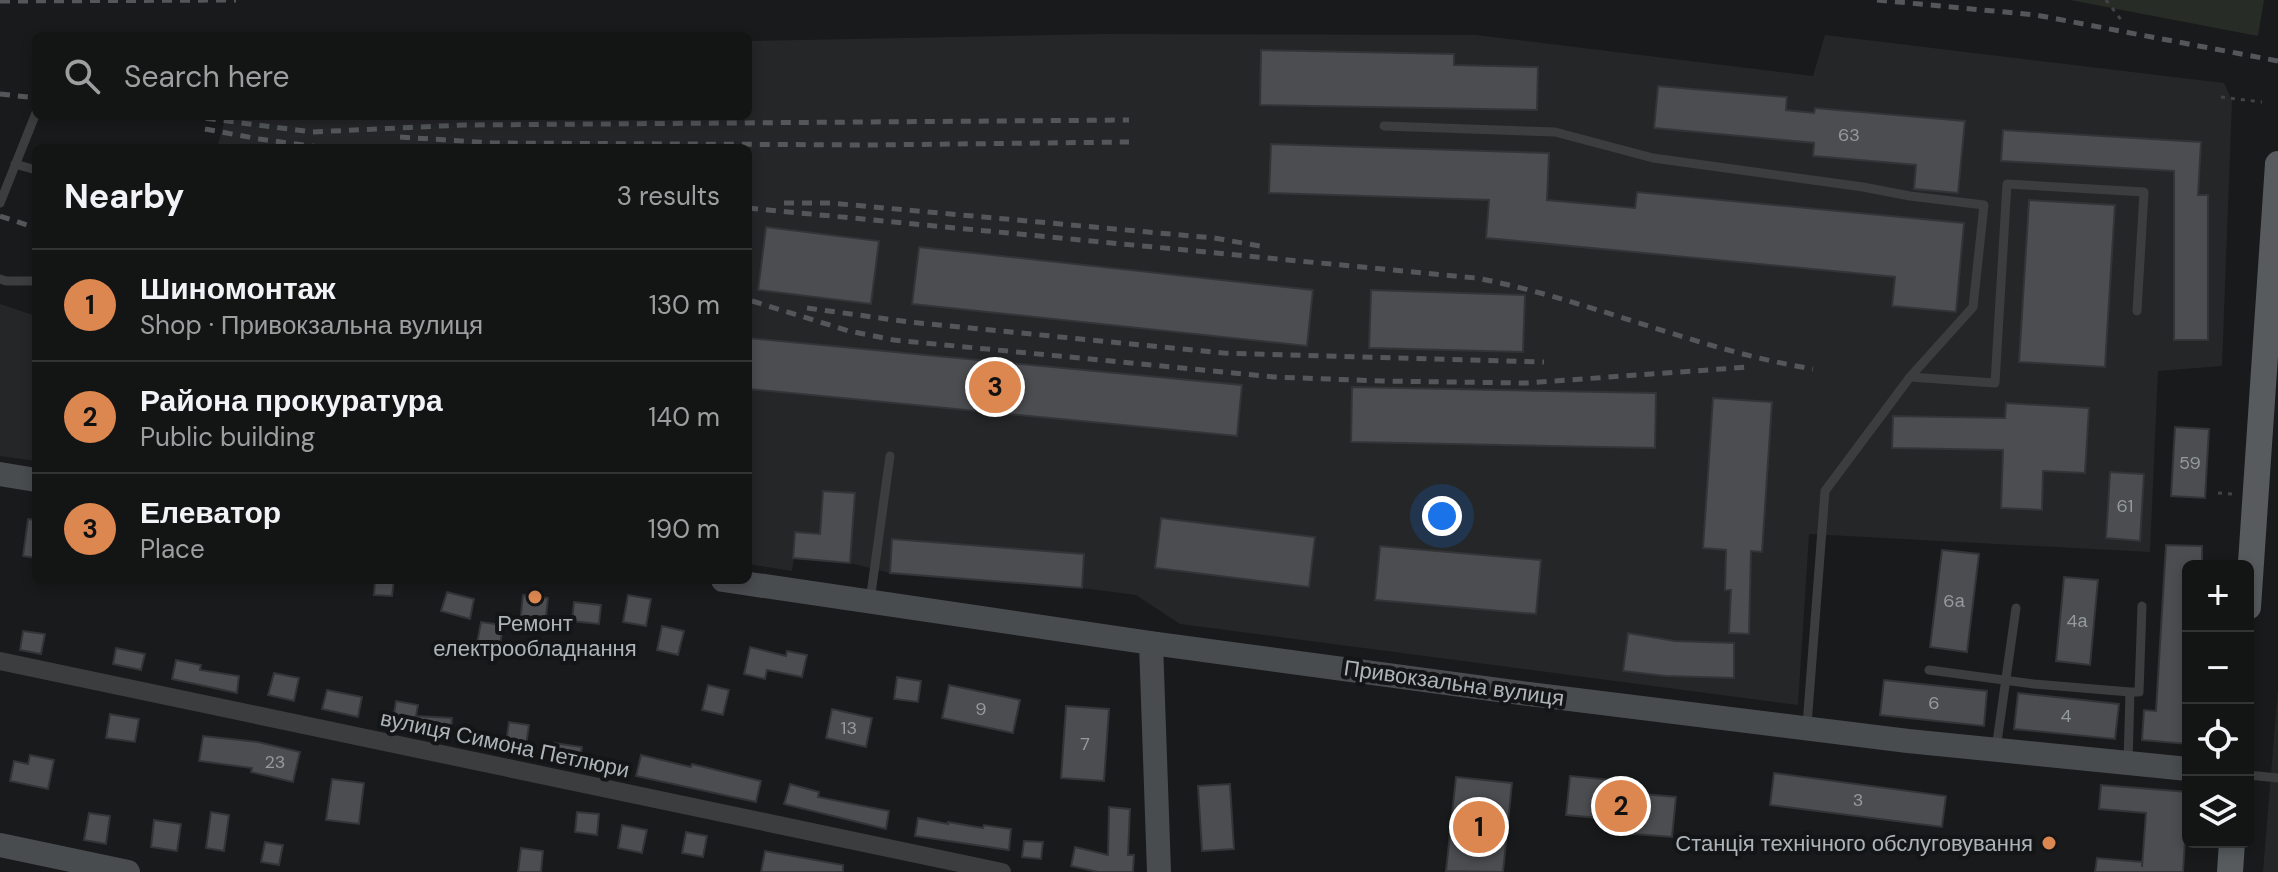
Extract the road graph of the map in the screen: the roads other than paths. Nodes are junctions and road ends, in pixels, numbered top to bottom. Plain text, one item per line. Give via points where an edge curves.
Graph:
1 (33, 120) edge
2 (1384, 126) dead end
3 (15, 164) junction
4 (2278, 164) edge
5 (32, 169) edge
6 (0, 203) edge
7 (0, 279) edge
8 (32, 281) edge
9 (2137, 311) dead end
10 (1910, 377) junction
11 (890, 456) dead end
12 (0, 474) edge
13 (32, 479) edge
14 (2251, 560) edge
15 (751, 584) edge
16 (870, 601) junction
17 (2142, 606) dead end
18 (2016, 608) dead end
19 (1151, 643) junction
20 (0, 661) edge
21 (1929, 670) dead end
22 (2006, 680) junction
23 (2130, 692) junction
24 (1807, 729) junction
25 (1996, 749) junction
26 (2128, 763) junction
27 (2182, 768) edge
28 (2254, 776) edge
29 (2278, 778) edge
30 (0, 845) edge
31 (2232, 848) edge
32 (96, 869) edge
33 (128, 872) edge
34 (1002, 872) edge
35 (1159, 872) edge
36 (2230, 872) edge

1 - 3 lane
2 - 10 lane via 1555,132 1653,158 1984,205 1973,307
3 - 5 lane
3 - 6 lane
4 - 14 main road
7 - 8 lane
9 - 10 lane via 2144,192 2007,184 1995,383
10 - 24 lane via 1825,491
11 - 16 lane
12 - 13 street
15 - 16 street, Привокзальна вулиця
16 - 19 street, Привокзальна вулиця
17 - 23 lane via 2139,692
18 - 22 lane
19 - 24 street, Привокзальна вулиця
19 - 35 street
20 - 34 street, вулиця Симона Петлюри
21 - 22 lane
22 - 23 lane
22 - 25 lane
23 - 26 lane
24 - 25 street, Привокзальна вулиця
25 - 26 street, Привокзальна вулиця
26 - 27 street, Привокзальна вулиця
28 - 29 lane
30 - 32 street
31 - 36 main road
32 - 33 street

